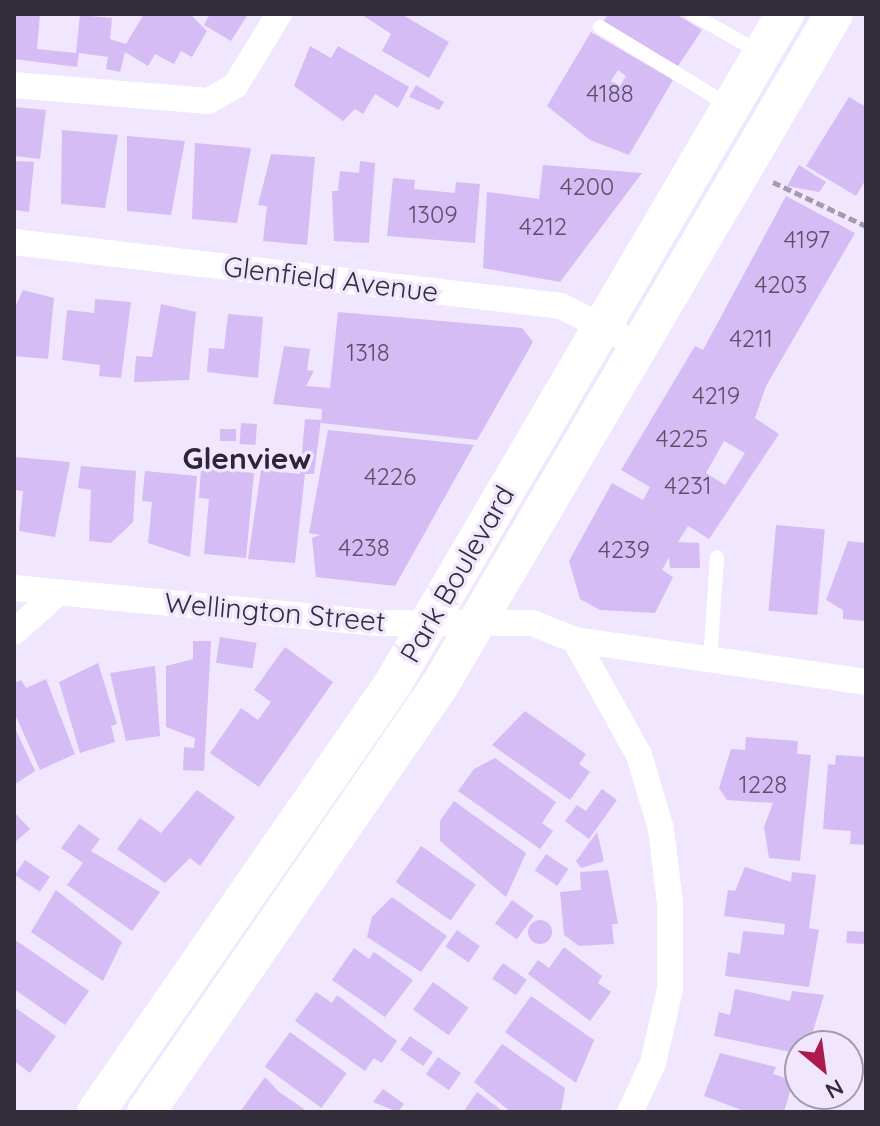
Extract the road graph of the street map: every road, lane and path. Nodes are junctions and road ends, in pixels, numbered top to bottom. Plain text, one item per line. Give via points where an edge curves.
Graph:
1 (279, 14) edge
2 (692, 14) edge
3 (785, 14) edge
4 (834, 14) edge
5 (600, 27) dead end
6 (761, 53) junction
7 (14, 85) edge
8 (731, 106) junction
9 (787, 188) dead end
10 (866, 226) edge
11 (14, 242) edge
12 (603, 325) junction
13 (638, 345) junction
14 (717, 557) dead end
15 (14, 588) edge
16 (58, 593) junction
17 (429, 622) junction
18 (478, 622) junction
19 (14, 632) edge
20 (575, 640) junction
21 (710, 660) junction
22 (866, 682) edge
23 (96, 1112) edge
24 (146, 1112) edge
25 (630, 1112) edge

1 - 7 street via 235,86 208,101
2 - 6 lane
3 - 6 main road, Park Boulevard
4 - 13 main road, Park Boulevard
5 - 8 lane
6 - 8 main road, Park Boulevard
8 - 12 main road, Park Boulevard
9 - 10 path
11 - 12 street, Glenfield Avenue via 561,306
12 - 13 street, Glenfield Avenue
12 - 17 main road, Park Boulevard
13 - 18 main road, Park Boulevard
14 - 21 lane
15 - 16 street, Wellington Street
16 - 17 street, Wellington Street
16 - 19 street
17 - 18 street, Wellington Street
17 - 23 main road, Park Boulevard
18 - 20 street, Wellington Street via 532,623
18 - 24 main road, Park Boulevard via 404,741
20 - 21 street, Wellington Street
20 - 25 street via 639,755 661,829 670,903 670,989 653,1063
21 - 22 street, Wellington Street

